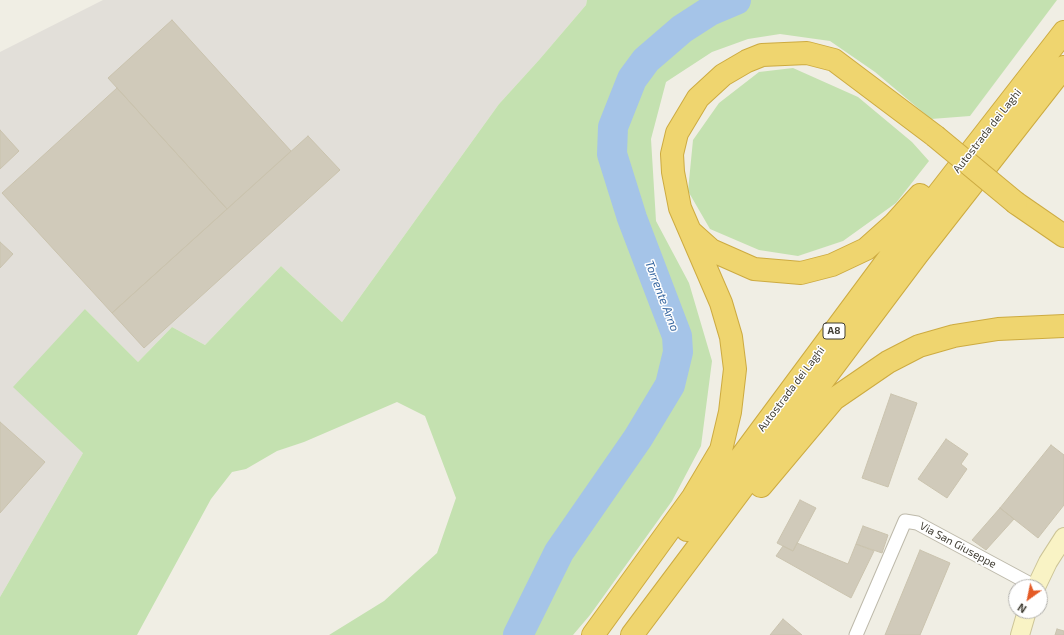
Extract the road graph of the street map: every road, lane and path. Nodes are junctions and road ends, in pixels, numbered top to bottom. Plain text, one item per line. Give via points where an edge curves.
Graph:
1 (1064, 19) edge
2 (1064, 32) edge
3 (1064, 67) edge
4 (689, 230) junction
5 (1064, 236) edge
6 (1064, 326) edge
7 (1064, 537) edge
8 (1021, 579) edge
9 (1040, 579) edge
10 (1025, 619) edge
11 (593, 635) edge
12 (609, 635) edge
13 (632, 635) edge
14 (637, 635) edge
15 (856, 635) edge
16 (1020, 635) edge

1 - 4 highway via 919,197 866,249 832,265 801,273 779,272 754,269 711,250
2 - 12 highway, Autostrada dei Laghi / A8 via 900,243
3 - 13 highway, Autostrada dei Laghi / A8 via 912,261
4 - 5 highway, bridge via 680,208 672,154 677,133 698,98 723,75 762,55 807,53 834,60 935,136 1016,203
4 - 11 highway via 721,303 731,337 735,369 730,412 721,450 693,497
6 - 14 highway via 998,329 954,336 919,346 888,362 834,399
7 - 9 main road
8 - 15 street, Via San Giuseppe via 917,522 905,521
10 - 16 main road

